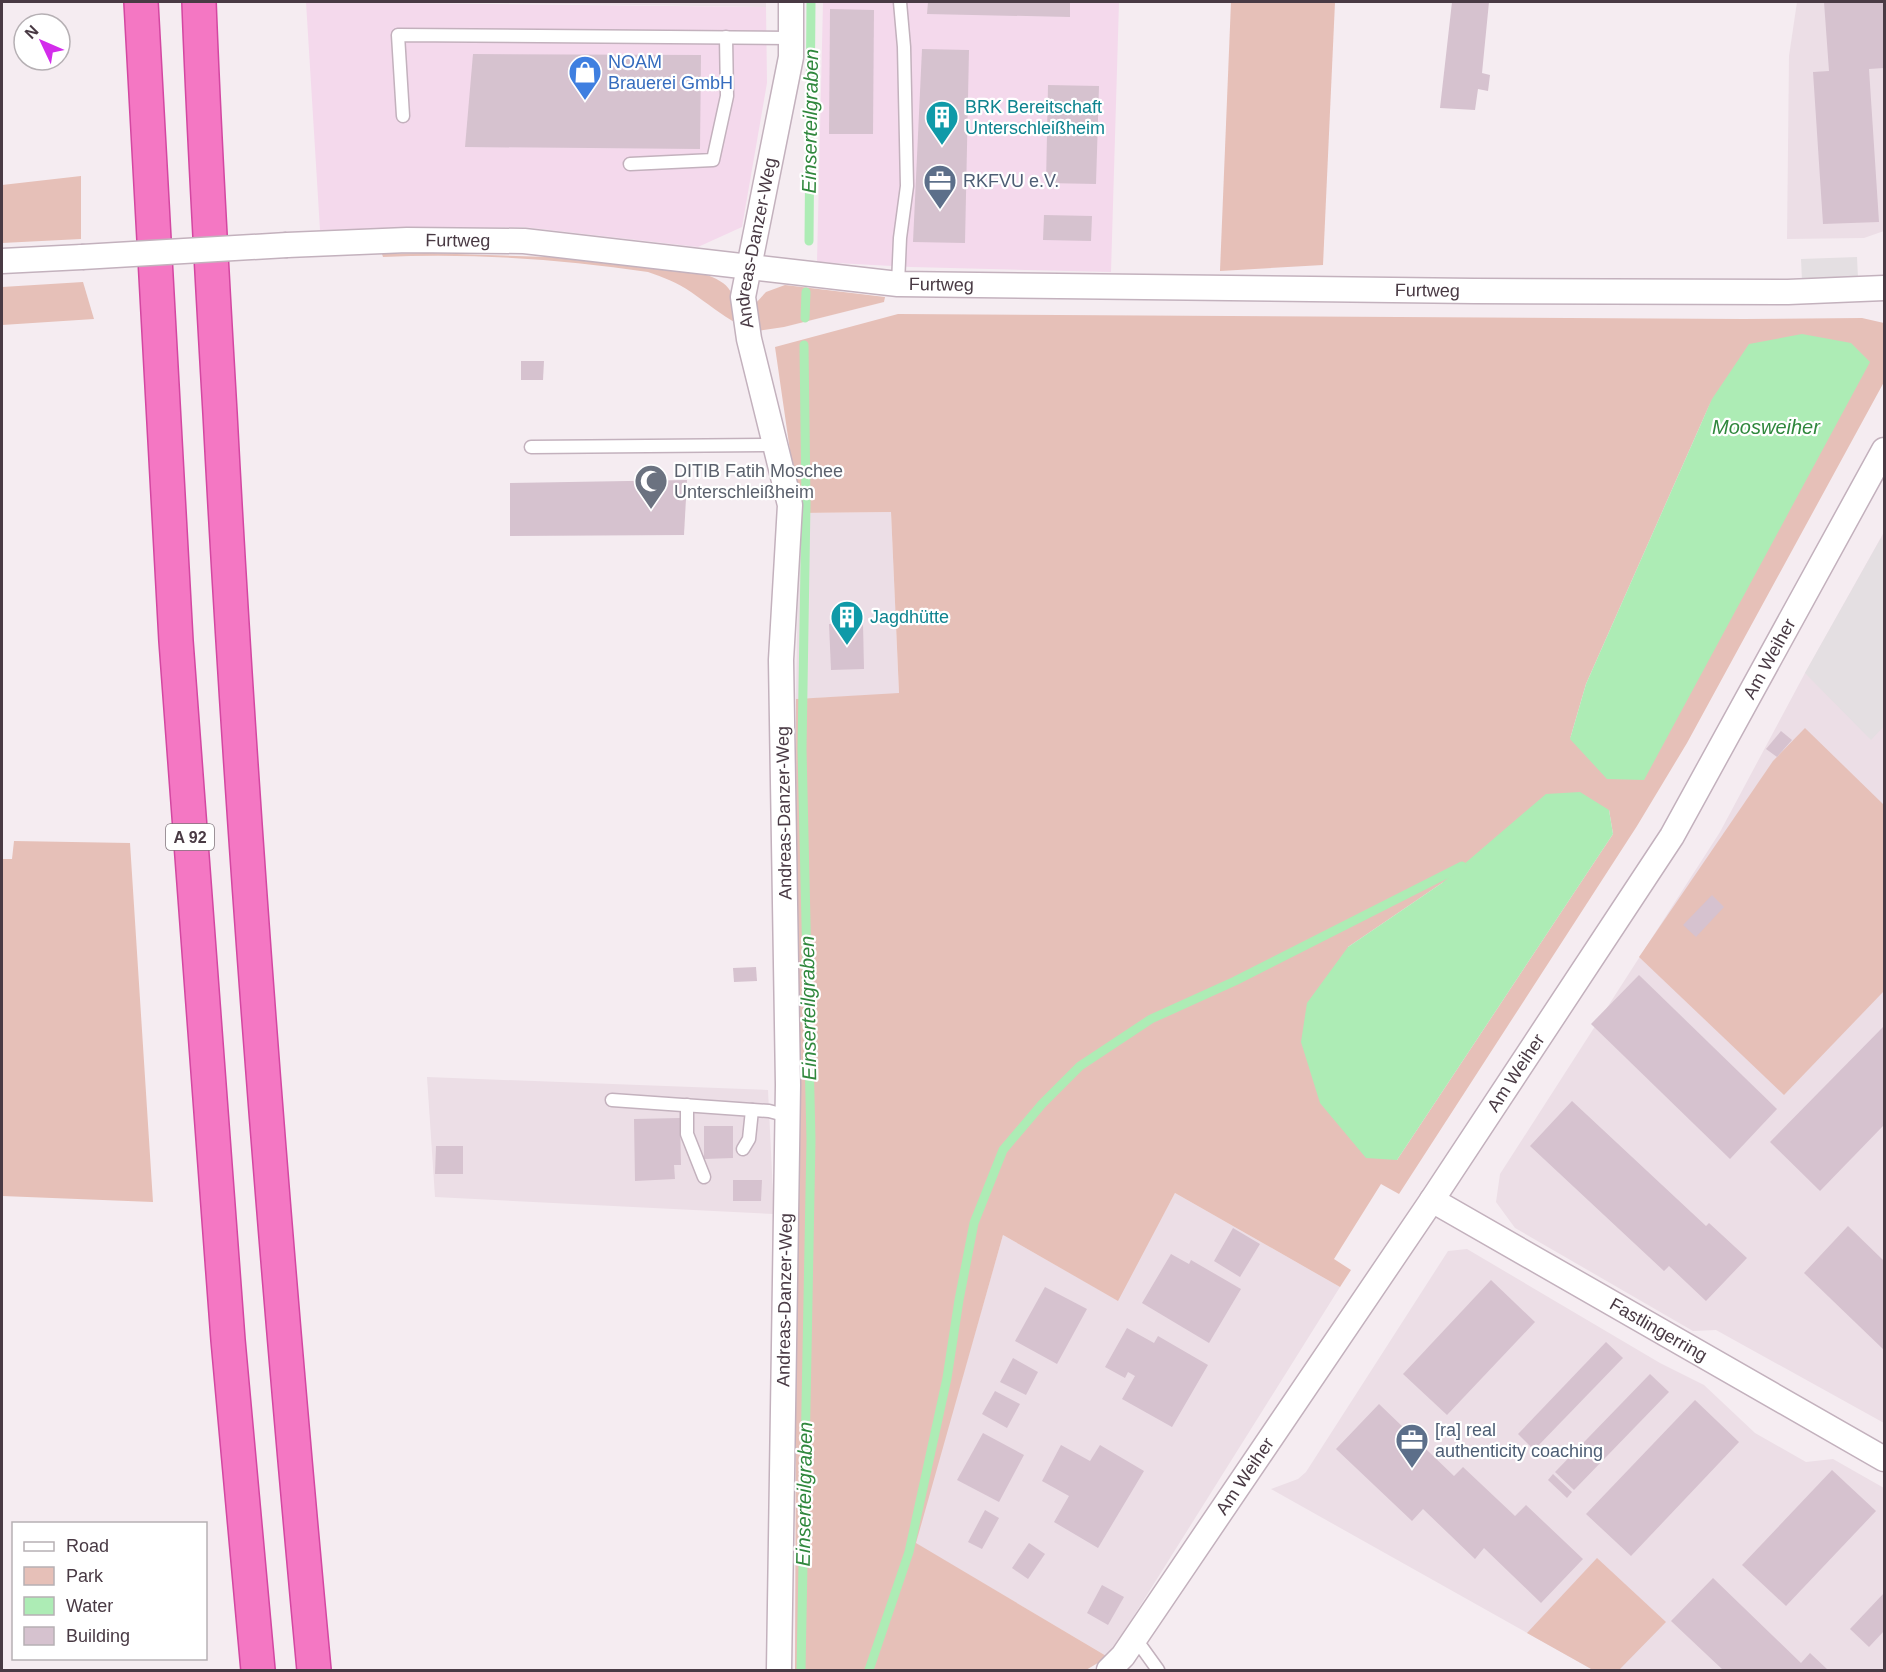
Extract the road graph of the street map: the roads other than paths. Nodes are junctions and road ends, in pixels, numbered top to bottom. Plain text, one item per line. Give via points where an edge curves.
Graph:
1 (141, 2) edge
2 (200, 2) edge
3 (791, 2) edge
4 (900, 2) edge
5 (726, 37) junction
6 (791, 38) junction
7 (403, 116) dead end
8 (630, 164) dead end
9 (2, 261) edge
10 (748, 266) junction
11 (898, 284) junction
12 (1883, 290) edge
13 (775, 445) junction
14 (531, 447) dead end
15 (1884, 450) edge
16 (612, 1100) dead end
17 (687, 1105) junction
18 (752, 1110) junction
19 (788, 1116) junction
20 (743, 1149) dead end
21 (705, 1177) dead end
22 (1432, 1200) junction
23 (1884, 1459) edge
24 (1135, 1638) junction
25 (258, 1671) edge
26 (314, 1671) edge
27 (779, 1671) edge
28 (1109, 1671) edge
29 (1158, 1671) edge

1 - 25 highway, A 92 via 176,641 228,1340
2 - 26 highway via 234,679 285,1366
3 - 6 street, Andreas-Danzer-Weg
4 - 11 lane via 907,186
5 - 6 lane
5 - 7 lane via 398,35
5 - 8 lane via 727,96 713,160
6 - 10 street, Andreas-Danzer-Weg via 791,57
9 - 10 street, Furtweg, bridge via 407,240 524,240
10 - 11 street, Furtweg
10 - 13 street, Andreas-Danzer-Weg via 743,297 749,339
11 - 12 street, Furtweg via 1464,291
13 - 14 lane
13 - 19 street, Andreas-Danzer-Weg via 790,505 781,660
15 - 22 street, Am Weiher via 1672,836
16 - 17 lane
17 - 18 lane
17 - 21 lane via 687,1134
18 - 19 lane
18 - 20 lane via 749,1139
19 - 27 street, Andreas-Danzer-Weg
22 - 23 street, Fastlingerring
22 - 24 street, Am Weiher
24 - 28 street, Am Weiher
24 - 29 lane

